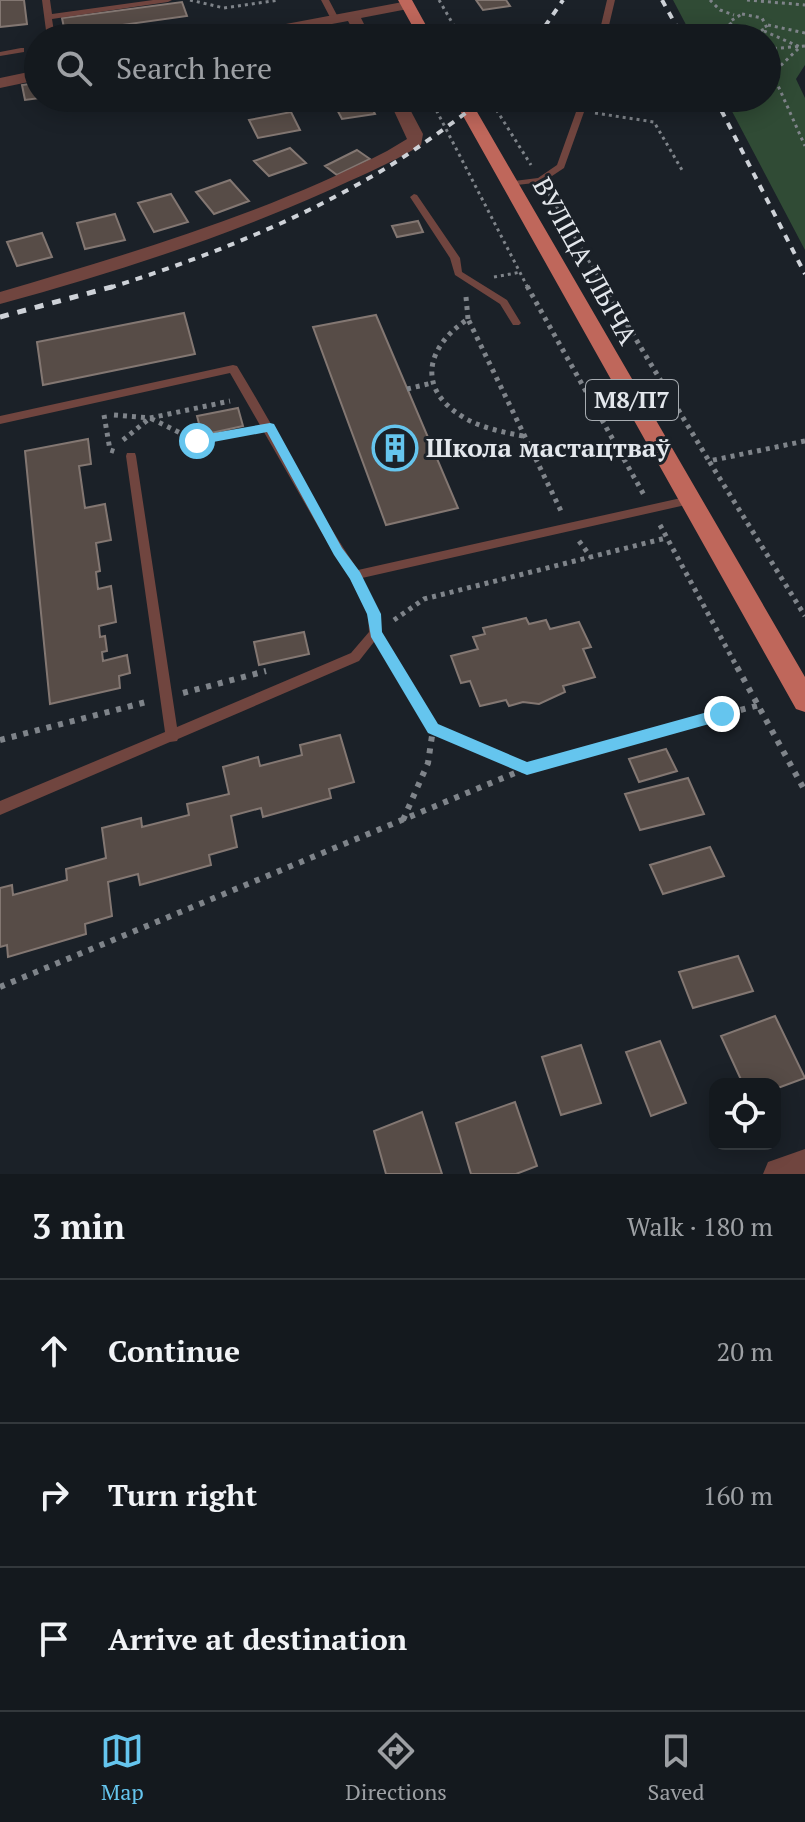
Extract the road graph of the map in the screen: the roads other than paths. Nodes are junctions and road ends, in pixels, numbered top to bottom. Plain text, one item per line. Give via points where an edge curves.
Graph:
1 (46, 0) edge
2 (168, 0) edge
3 (325, 0) edge
4 (611, 0) edge
5 (406, 3) edge
6 (352, 14) junction
7 (49, 17) junction
8 (335, 19) junction
9 (50, 24) edge
10 (308, 24) edge
11 (357, 24) edge
12 (418, 24) edge
13 (605, 24) edge
14 (21, 50) dead end
15 (0, 54) edge
16 (24, 78) edge
17 (0, 83) edge
18 (403, 112) edge
19 (469, 112) edge
20 (580, 112) edge
21 (510, 184) junction
22 (414, 197) dead end
23 (0, 298) edge
24 (516, 323) dead end
25 (0, 420) edge
26 (131, 456) road end
27 (690, 500) junction
28 (355, 575) junction
29 (805, 701) edge
30 (172, 737) junction
31 (0, 808) edge
32 (805, 1166) edge
33 (780, 1174) edge

1 - 7 lane
2 - 7 lane
3 - 8 lane
4 - 13 lane
5 - 6 street
5 - 12 main road
6 - 8 street
6 - 11 street
7 - 9 lane
8 - 10 street
14 - 15 lane
16 - 17 street
18 - 23 street via 415,141 391,156 249,218 139,258
19 - 21 main road, ВУЛІЦА ІЛЬІЧА / М8/П7
20 - 21 lane via 561,166 540,180
21 - 27 main road, ВУЛІЦА ІЛЬІЧА / М8/П7
22 - 24 lane via 455,258 458,273 504,302
25 - 28 lane via 233,369
26 - 30 lane
27 - 28 lane
27 - 29 main road, ВУЛІЦА ІЛЬІЧА / М8/П7
28 - 30 lane via 374,614 375,633 355,657
30 - 31 lane
32 - 33 street

